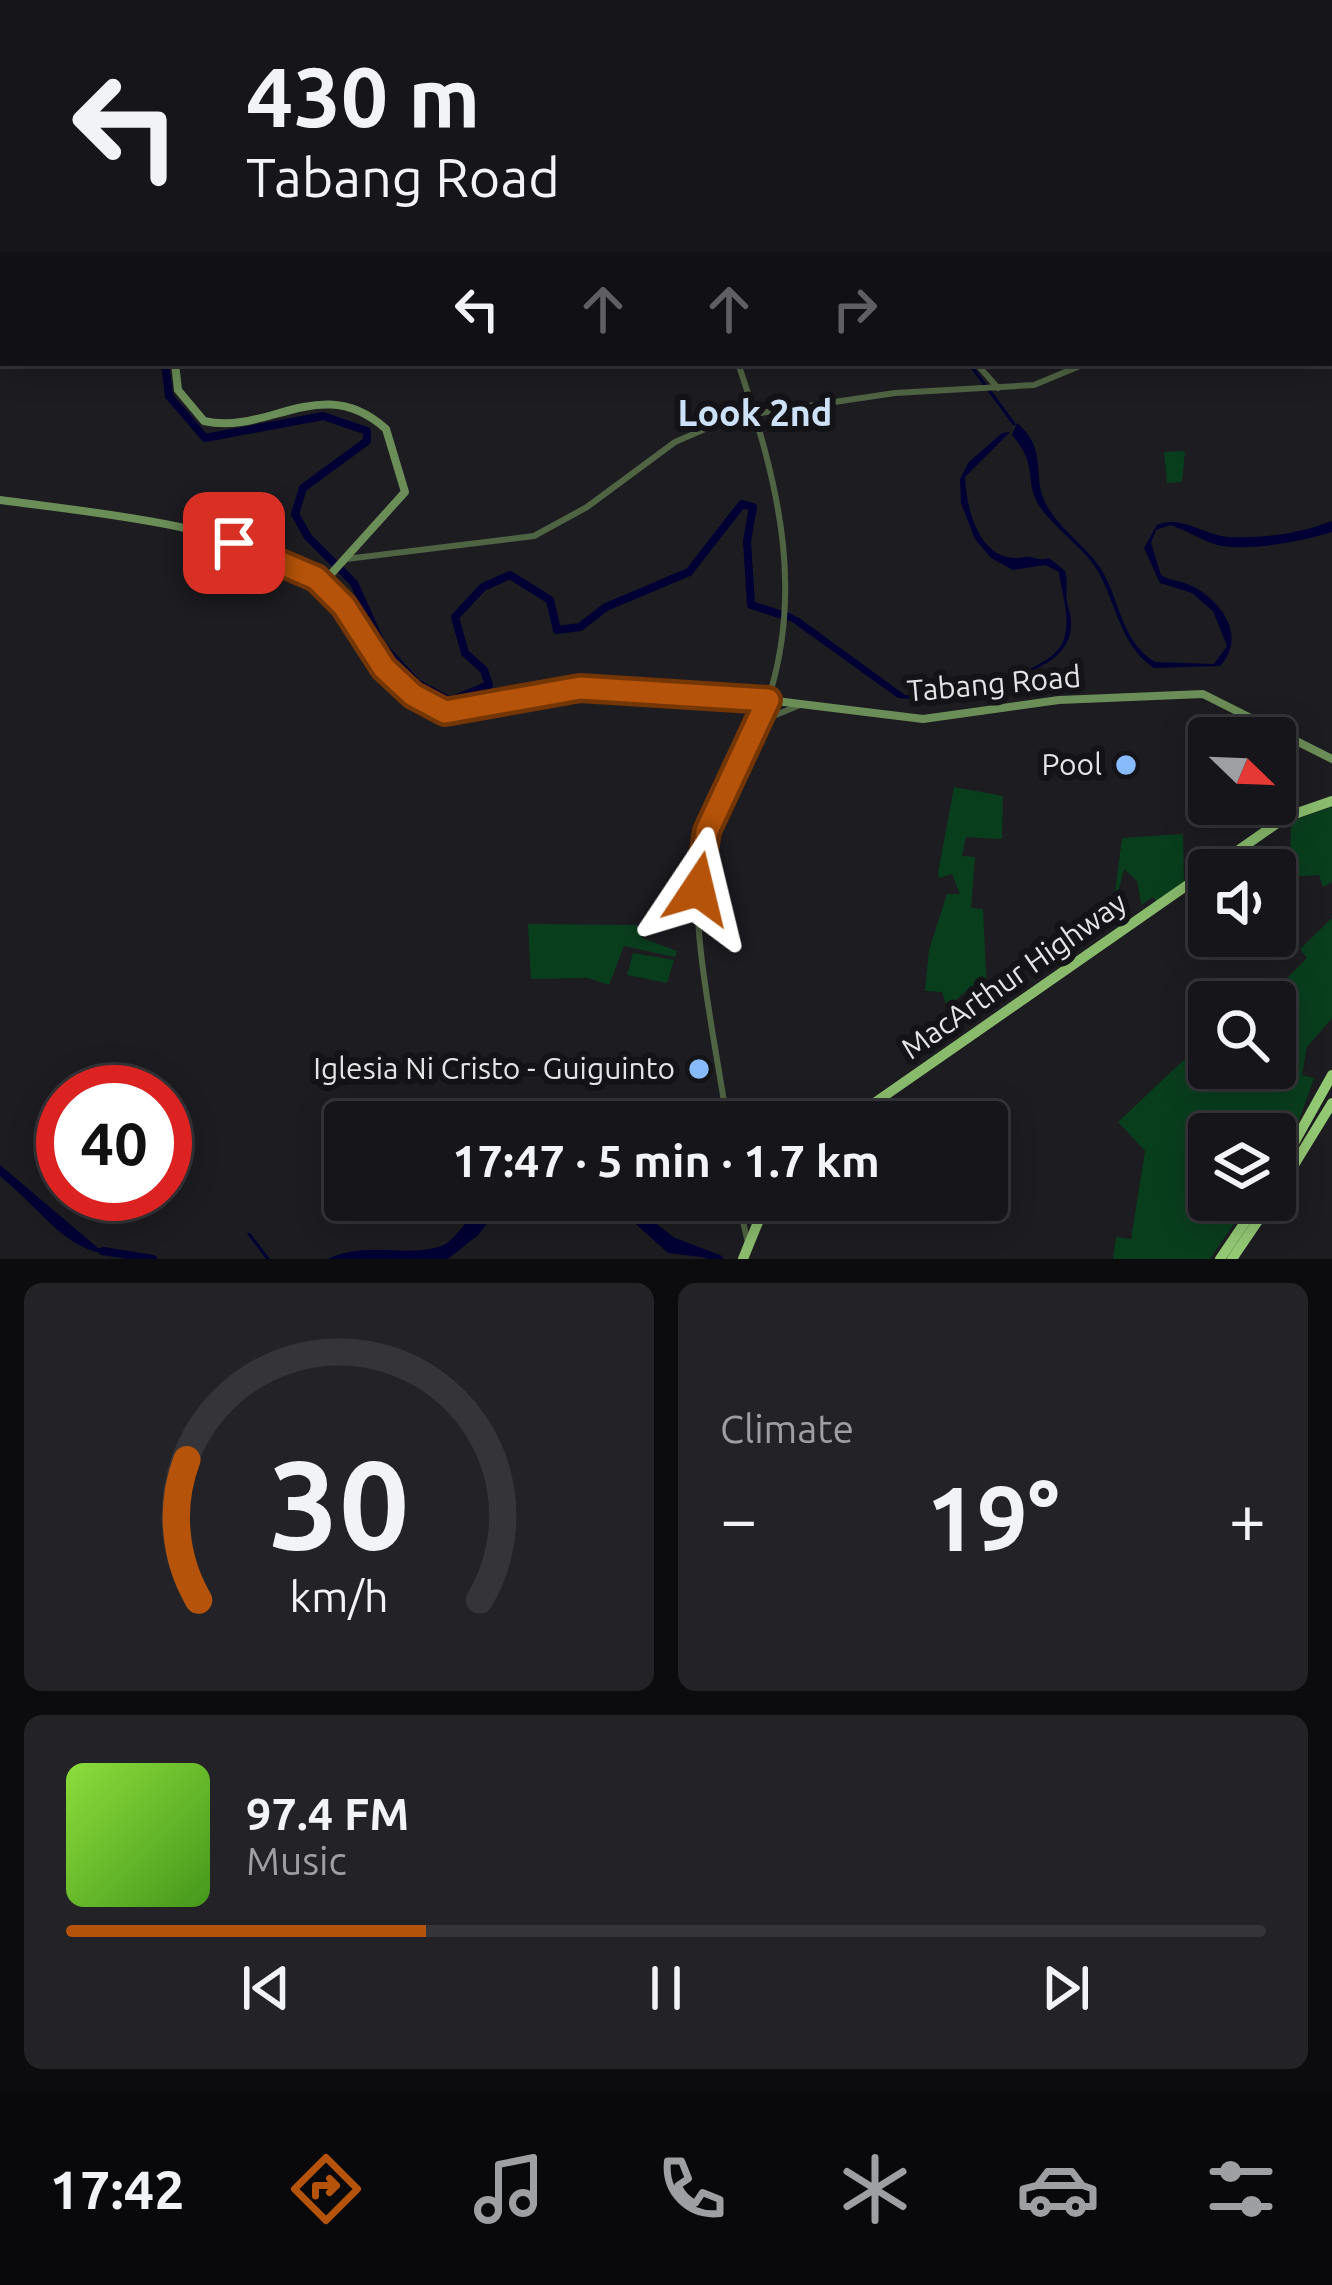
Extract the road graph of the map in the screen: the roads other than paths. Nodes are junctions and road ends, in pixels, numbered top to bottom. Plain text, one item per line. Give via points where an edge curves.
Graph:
1 (175, 366) edge
2 (739, 366) edge
3 (978, 366) edge
4 (1080, 366) edge
5 (995, 388) junction
6 (755, 413) junction
7 (0, 500) edge
8 (342, 564) junction
9 (322, 584) junction
10 (768, 700) junction
11 (800, 705) junction
12 (760, 721) junction
13 (1332, 759) edge
14 (1332, 803) edge
15 (1243, 849) edge
16 (1188, 886) edge
17 (1332, 1075) edge
18 (725, 1101) edge
19 (880, 1101) edge
20 (1332, 1103) edge
21 (1296, 1139) edge
22 (1296, 1162) edge
23 (743, 1221) edge
24 (757, 1221) edge
25 (1246, 1221) edge
26 (1258, 1221) edge
27 (748, 1243) junction
28 (741, 1258) edge
29 (1220, 1259) edge
30 (1232, 1259) edge

1 - 8 main road via 178,390 204,421 323,403 382,424 405,492
2 - 6 street
3 - 5 street
4 - 5 street via 1034,385
5 - 6 street
6 - 8 street via 675,442 534,536
6 - 10 street via 782,520 787,617
7 - 9 main road, Tabang Road via 223,540
8 - 9 main road
9 - 10 main road, Tabang Road via 384,668 445,712 580,688
10 - 11 main road, Tabang Road
10 - 12 street
11 - 12 street
11 - 13 main road, Tabang Road via 923,718 1059,700 1203,694
12 - 18 street via 713,816 698,874
14 - 15 highway, MacArthur Highway via 1287,819
16 - 19 highway, MacArthur Highway
17 - 21 highway
20 - 22 highway
23 - 27 street
24 - 27 highway
25 - 29 highway
26 - 30 highway
27 - 28 highway

